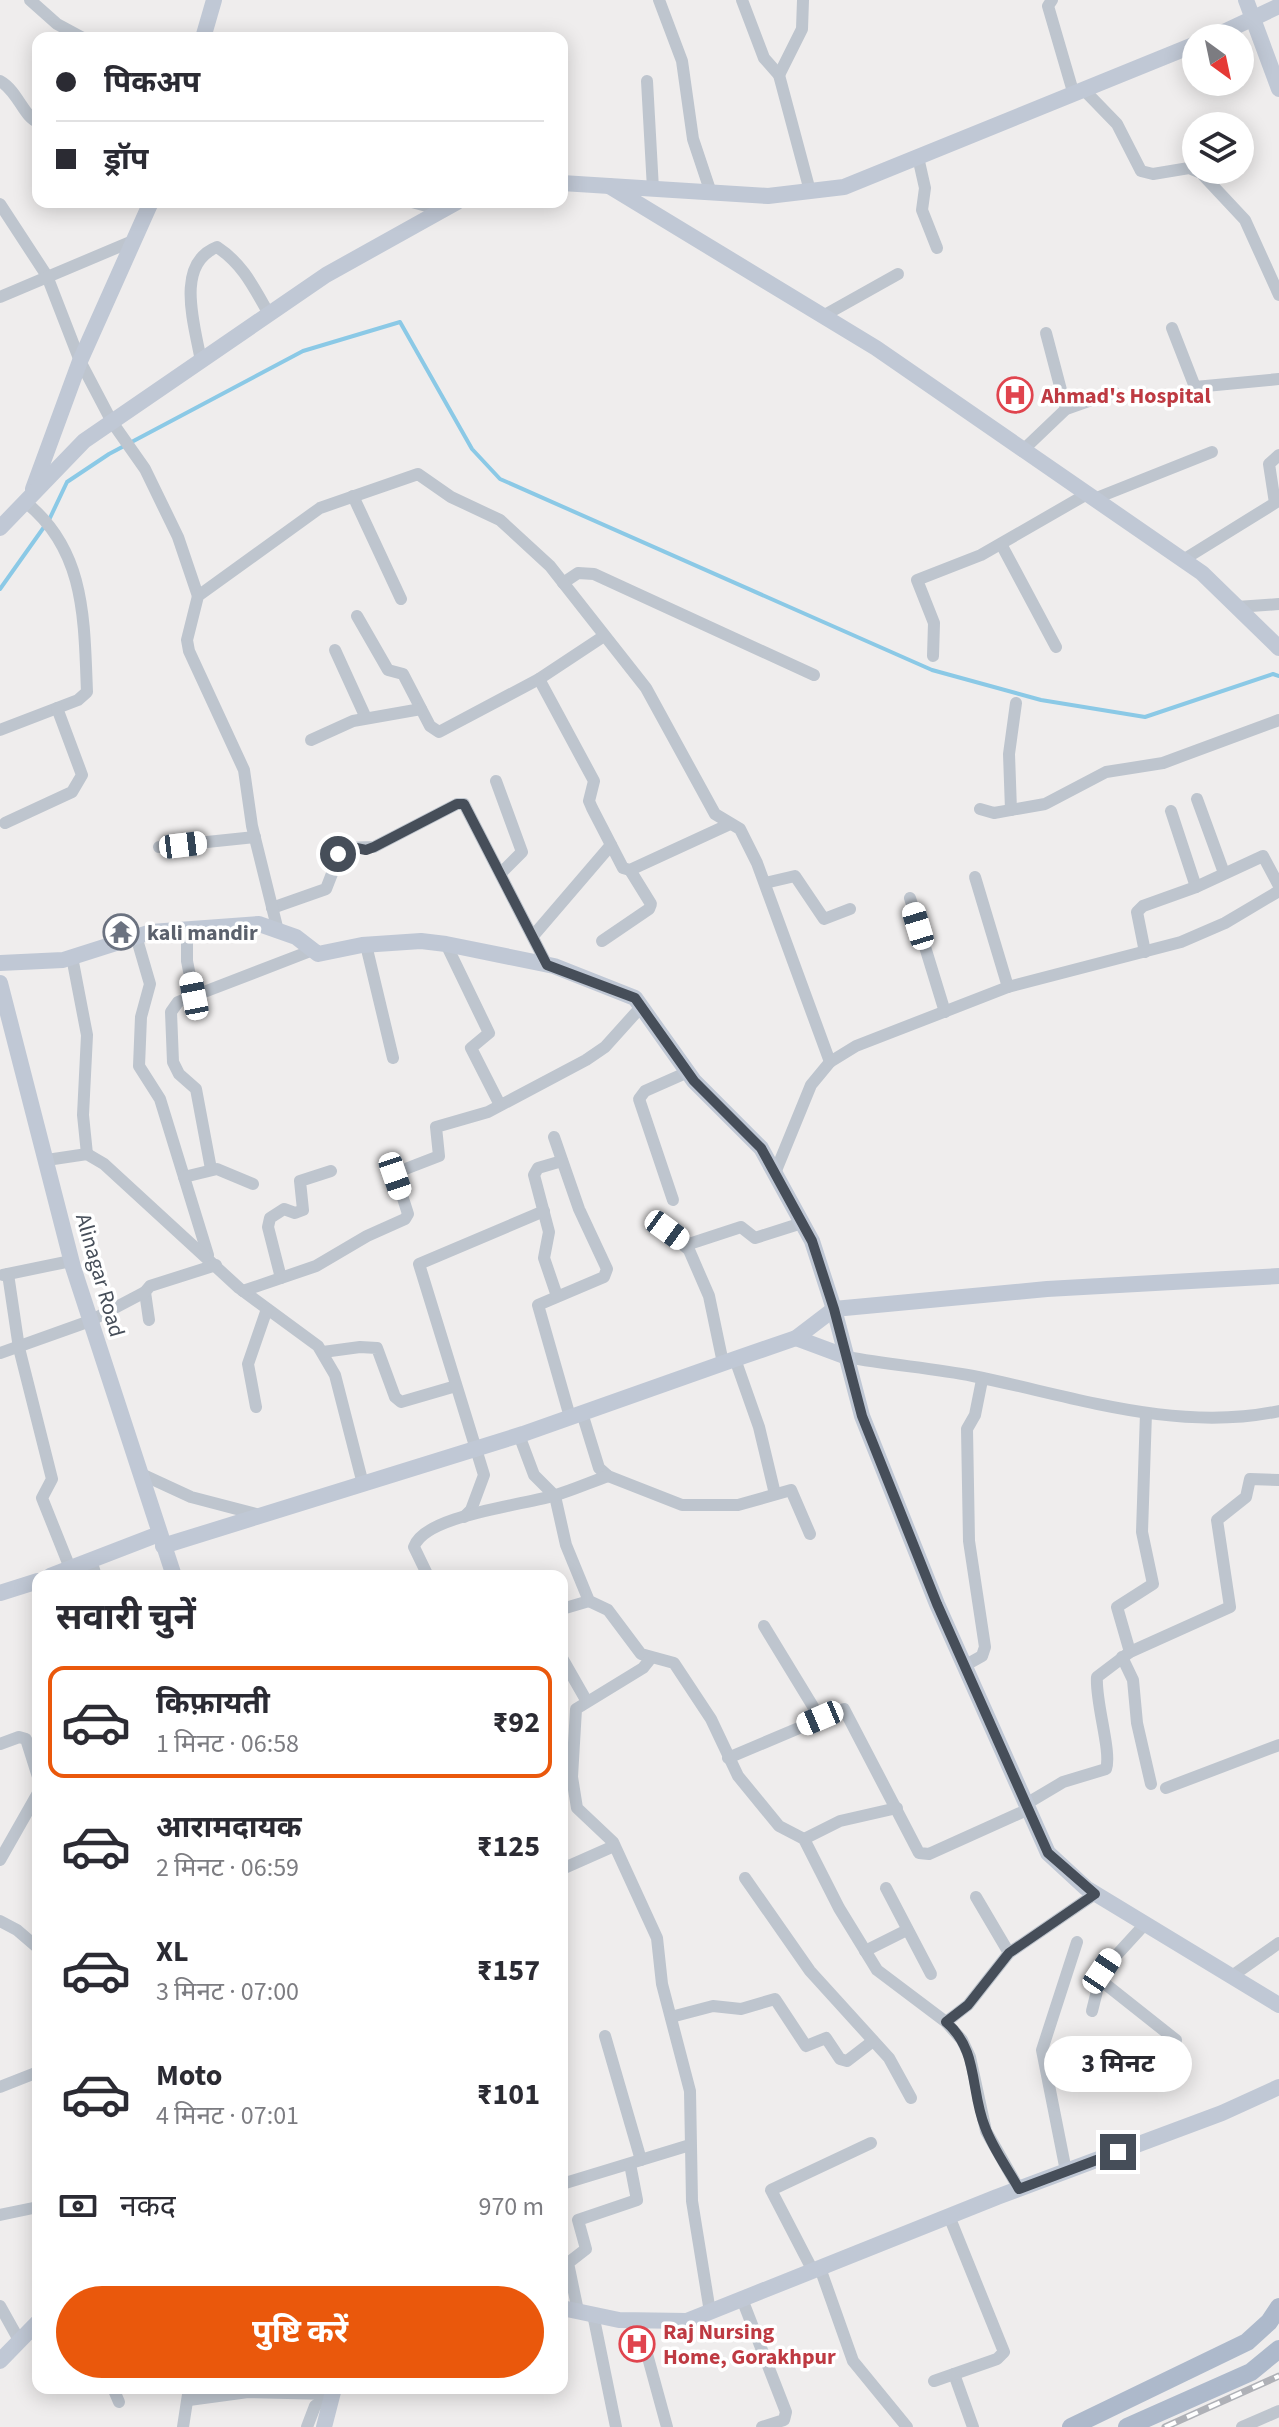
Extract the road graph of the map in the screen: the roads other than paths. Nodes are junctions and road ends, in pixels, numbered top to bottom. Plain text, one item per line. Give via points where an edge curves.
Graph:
1 (30, 0) edge
2 (214, 0) edge
3 (659, 0) edge
4 (742, 0) edge
5 (803, 0) edge
6 (1052, 0) edge
7 (1246, 0) edge
8 (1279, 6) edge
9 (1254, 20) junction
10 (1244, 24) edge
11 (72, 32) edge
12 (205, 32) edge
13 (1182, 50) edge
14 (779, 75) junction
15 (0, 81) edge
16 (647, 81) dead end
17 (1279, 89) edge
18 (1079, 92) junction
19 (32, 121) edge
20 (918, 157) junction
21 (568, 183) edge
22 (609, 186) junction
23 (653, 189) junction
24 (810, 191) junction
25 (711, 193) junction
26 (0, 204) edge
27 (148, 208) edge
28 (434, 208) edge
29 (445, 208) edge
30 (441, 210) junction
31 (135, 240) junction
32 (937, 248) dead end
33 (898, 274) dead end
34 (47, 276) junction
35 (1279, 295) edge
36 (0, 297) edge
37 (269, 314) junction
38 (823, 316) junction
39 (1172, 328) dead end
40 (1046, 333) dead end
41 (80, 361) junction
42 (201, 361) junction
43 (1279, 379) edge
44 (1114, 392) dead end
45 (1066, 409) junction
46 (112, 422) junction
47 (1022, 451) junction
48 (1212, 452) dead end
49 (1279, 455) edge
50 (353, 496) junction
51 (1090, 497) junction
52 (27, 498) junction
53 (1277, 502) edge
54 (0, 528) edge
55 (1001, 544) junction
56 (1183, 560) junction
57 (563, 583) junction
58 (198, 596) junction
59 (401, 599) dead end
60 (1279, 604) edge
61 (1237, 607) junction
62 (357, 616) dead end
63 (604, 636) junction
64 (1056, 647) dead end
65 (1279, 648) edge
66 (335, 650) dead end
67 (933, 656) dead end
68 (814, 675) dead end
69 (539, 679) junction
70 (1016, 703) dead end
71 (57, 708) junction
72 (421, 709) junction
73 (366, 718) junction
74 (1279, 720) edge
75 (0, 730) edge
76 (311, 740) dead end
77 (496, 781) dead end
78 (1197, 799) dead end
79 (980, 809) dead end
80 (1011, 810) junction
81 (1171, 811) dead end
82 (5, 823) dead end
83 (730, 824) junction
84 (255, 837) junction
85 (611, 845) junction
86 (159, 847) dead end
87 (630, 870) junction
88 (501, 873) junction
89 (1224, 873) junction
90 (975, 877) dead end
91 (765, 883) junction
92 (1196, 887) junction
93 (1279, 889) edge
94 (910, 898) dead end
95 (272, 908) junction
96 (850, 909) dead end
97 (187, 929) junction
98 (278, 931) junction
99 (136, 936) junction
100 (533, 936) junction
101 (602, 941) dead end
102 (446, 944) junction
103 (366, 945) junction
104 (313, 950) junction
105 (1145, 952) junction
106 (72, 957) junction
107 (0, 963) edge
108 (547, 965) junction
109 (0, 983) edge
110 (1008, 987) junction
111 (194, 996) junction
112 (641, 1007) junction
113 (2, 1009) edge
114 (945, 1012) junction
115 (393, 1058) dead end
116 (830, 1062) junction
117 (688, 1072) junction
118 (500, 1105) junction
119 (554, 1137) dead end
120 (87, 1154) junction
121 (47, 1160) junction
122 (562, 1161) junction
123 (211, 1169) junction
124 (331, 1171) dead end
125 (775, 1173) junction
126 (184, 1177) junction
127 (253, 1184) dead end
128 (673, 1200) dead end
129 (544, 1211) junction
130 (653, 1220) dead end
131 (802, 1223) junction
132 (686, 1245) junction
133 (71, 1261) junction
134 (213, 1262) junction
135 (4, 1275) edge
136 (1279, 1276) edge
137 (281, 1278) junction
138 (243, 1291) junction
139 (145, 1292) junction
140 (557, 1296) junction
141 (267, 1309) junction
142 (834, 1309) junction
143 (149, 1320) dead end
144 (90, 1321) junction
145 (796, 1338) junction
146 (19, 1348) junction
147 (323, 1352) junction
148 (0, 1353) edge
149 (847, 1357) junction
150 (729, 1361) junction
151 (982, 1380) junction
152 (456, 1386) junction
153 (256, 1407) dead end
154 (1146, 1413) junction
155 (576, 1415) junction
156 (1277, 1415) edge
157 (519, 1435) junction
158 (477, 1448) junction
159 (139, 1473) junction
160 (608, 1476) junction
161 (1279, 1480) edge
162 (363, 1484) junction
163 (775, 1494) junction
164 (555, 1496) junction
165 (262, 1515) junction
166 (464, 1517) junction
167 (810, 1534) dead end
168 (161, 1540) junction
169 (70, 1568) junction
170 (93, 1568) edge
171 (65, 1570) edge
172 (170, 1570) edge
173 (424, 1570) edge
174 (32, 1583) edge
175 (0, 1593) edge
176 (589, 1601) junction
177 (568, 1607) edge
178 (764, 1626) dead end
179 (1126, 1655) junction
180 (651, 1658) junction
181 (964, 1666) junction
182 (568, 1668) edge
183 (586, 1700) junction
184 (820, 1718) junction
185 (0, 1744) edge
186 (1279, 1745) edge
187 (32, 1758) edge
188 (728, 1758) junction
189 (568, 1769) edge
190 (568, 1781) edge
191 (1151, 1784) dead end
192 (1166, 1788) dead end
193 (32, 1804) edge
194 (1028, 1806) junction
195 (897, 1808) junction
196 (804, 1839) junction
197 (614, 1846) junction
198 (0, 1860) edge
199 (568, 1866) edge
200 (745, 1878) dead end
201 (886, 1888) dead end
202 (1095, 1894) junction
203 (976, 1897) dead end
204 (0, 1921) edge
205 (1145, 1924) junction
206 (907, 1930) junction
207 (1077, 1942) dead end
208 (1279, 1943) edge
209 (32, 1944) edge
210 (865, 1951) junction
211 (1009, 1953) junction
212 (931, 1974) dead end
213 (1232, 1976) junction
214 (1099, 1979) junction
215 (1279, 2005) edge
216 (1092, 2011) dead end
217 (671, 2017) junction
218 (946, 2022) junction
219 (605, 2036) dead end
220 (1176, 2040) dead end
221 (873, 2041) junction
222 (32, 2074) edge
223 (0, 2087) edge
224 (1279, 2087) edge
225 (911, 2098) dead end
226 (871, 2143) dead end
227 (690, 2145) junction
228 (635, 2162) junction
229 (1066, 2171) junction
230 (568, 2182) edge
231 (1019, 2189) junction
232 (32, 2208) edge
233 (0, 2215) edge
234 (949, 2216) junction
235 (817, 2269) junction
236 (742, 2299) junction
237 (0, 2306) edge
238 (1279, 2307) edge
239 (578, 2311) edge
240 (710, 2312) junction
241 (638, 2321) junction
242 (32, 2328) edge
243 (19, 2340) junction
244 (1279, 2349) edge
245 (0, 2361) edge
246 (954, 2374) junction
247 (934, 2381) dead end
248 (116, 2394) edge
249 (189, 2394) edge
250 (329, 2394) edge
251 (332, 2394) edge
252 (119, 2402) dead end
253 (1279, 2411) edge
254 (326, 2419) edge
255 (183, 2427) edge
256 (307, 2427) edge
257 (616, 2427) edge
258 (667, 2427) edge
259 (762, 2427) edge
260 (907, 2427) edge
261 (973, 2427) edge
262 (1071, 2427) edge
263 (1127, 2427) edge
264 (1242, 2427) edge

1 - 11 street
2 - 12 street
3 - 25 street via 682,61 693,139
4 - 14 street via 764,58
5 - 14 street via 802,29
6 - 18 street via 1048,6
7 - 9 street
8 - 9 street
9 - 10 street
9 - 17 street
13 - 18 street
14 - 24 street
15 - 19 street via 15,90
16 - 23 street
18 - 20 street
18 - 35 street via 1117,124 1141,171 1189,168 1211,182 1253,233
20 - 24 street via 844,187
20 - 32 street via 925,188 922,210
21 - 22 street
22 - 23 street
22 - 38 street
23 - 25 street
24 - 25 street via 768,196
26 - 34 street
27 - 31 street
28 - 30 street
29 - 30 street
30 - 37 street
31 - 34 street
31 - 41 street
33 - 38 street
34 - 36 street
34 - 41 street
37 - 42 street
37 - 42 street via 232,257 217,247 206,252 192,271 191,282
38 - 47 street
39 - 43 street via 1195,387
40 - 45 street
41 - 46 street
41 - 52 street
42 - 46 street
44 - 45 street
45 - 47 street
46 - 52 street via 84,441
46 - 58 street via 145,469 178,537
47 - 51 street
48 - 51 street
49 - 53 street via 1269,464
50 - 57 street via 418,474 500,520
50 - 58 street via 308,515
50 - 59 street
51 - 55 street
51 - 56 street
52 - 54 street
52 - 71 street via 58,533 81,600 87,692
53 - 56 street
55 - 64 street
55 - 67 street via 917,580 934,623
56 - 61 street
57 - 63 street
57 - 68 street via 578,573 594,574
58 - 84 street via 189,651 239,756
60 - 61 street
61 - 65 street
62 - 72 street via 388,670 403,674
63 - 69 street
63 - 83 street via 656,704 715,814
66 - 73 street
69 - 72 street via 444,730 434,731
69 - 85 street via 594,781 589,801
70 - 80 street via 1009,754
71 - 75 street
71 - 82 street via 82,775 80,783 72,792
72 - 73 street
73 - 76 street
74 - 80 street via 1163,763 1106,772 1052,802
77 - 88 street via 522,852
78 - 89 street
79 - 80 street
81 - 92 street
83 - 87 street
83 - 91 street via 740,829
84 - 86 street
84 - 95 street
85 - 87 street via 623,868
85 - 100 street
87 - 101 street via 651,904
88 - 95 street via 468,808 457,804 374,847 342,848 326,889
88 - 100 street
89 - 92 street
89 - 93 street via 1263,856
90 - 110 street
91 - 96 street via 795,876 824,919
91 - 116 street
92 - 105 street via 1138,908
93 - 105 street via 1225,923
94 - 114 street
95 - 98 street
97 - 98 street via 259,924
97 - 99 street
97 - 111 street
98 - 104 street
99 - 106 street
99 - 126 street via 150,984 141,1017 139,1066 160,1099
100 - 108 street
102 - 103 street
102 - 108 street
102 - 118 street via 489,1033 471,1048
103 - 104 street via 318,954
103 - 115 street
104 - 111 street
105 - 110 street
106 - 107 street
106 - 120 street via 87,1035
108 - 112 street via 635,998
109 - 113 street, Alinagar Road
110 - 114 street
111 - 123 street via 178,1002 171,1012 173,1062 196,1089
112 - 117 street
112 - 118 street via 594,1055
113 - 121 street, Alinagar Road
114 - 116 street via 856,1046
116 - 125 street via 811,1085
117 - 125 street via 761,1148
117 - 128 street via 645,1091 639,1099
118 - 137 street via 439,1125 439,1156 395,1173 405,1219 316,1266
119 - 122 street
120 - 121 street
120 - 134 street
121 - 133 street, Alinagar Road
122 - 129 street via 534,1171
122 - 140 street via 607,1273
123 - 126 street
123 - 127 street
124 - 137 street via 300,1181 303,1210 284,1209 270,1218
125 - 131 street
126 - 134 street
129 - 140 street via 549,1232 543,1253
129 - 152 street via 419,1264
130 - 132 street
131 - 132 street via 755,1238 741,1227
131 - 142 street
132 - 150 street
133 - 135 street
133 - 144 street, Alinagar Road
134 - 138 street
134 - 139 street
135 - 146 street
136 - 142 street via 1047,1289
137 - 138 street
138 - 141 street
139 - 143 street
139 - 144 street
140 - 155 street via 537,1309
141 - 147 street
141 - 153 street via 248,1364
142 - 145 street
142 - 149 street
144 - 146 street
144 - 159 street, Alinagar Road
145 - 149 street
145 - 150 street
146 - 148 street
146 - 169 street via 52,1479 42,1498
147 - 152 street via 377,1348 401,1402
147 - 162 street via 335,1375
149 - 151 street
149 - 181 street via 862,1416
150 - 155 street
150 - 163 street via 756,1418
151 - 154 street
151 - 181 street via 967,1429 969,1541 985,1647 982,1656
152 - 158 street
154 - 156 street
154 - 179 street via 1142,1532 1153,1584 1118,1604
155 - 157 street
155 - 160 street via 599,1468
157 - 158 street
157 - 164 street via 534,1475
158 - 162 street
158 - 166 street via 484,1475
159 - 165 street via 191,1497
159 - 168 street, Alinagar Road
160 - 163 street via 682,1505 738,1505
160 - 164 street
161 - 179 street via 1250,1479 1246,1497 1217,1520 1230,1607
162 - 165 street
163 - 167 street via 795,1493
164 - 166 street
164 - 176 street via 566,1545
165 - 168 street
166 - 173 street via 417,1540 414,1547
168 - 170 street
168 - 172 street, Alinagar Road
169 - 170 street
169 - 171 street
174 - 175 street
176 - 177 street
176 - 180 street via 608,1610 641,1654
178 - 184 street
179 - 191 street
179 - 194 street via 1097,1677 1106,1769 1063,1782
180 - 183 street via 643,1668
180 - 188 street via 674,1663 711,1719
181 - 194 street
182 - 183 street
183 - 189 street via 576,1709
184 - 188 street
184 - 195 street via 838,1708 848,1713
185 - 187 street via 26,1739
186 - 192 street
188 - 196 street via 779,1826
190 - 197 street via 577,1808
193 - 198 street
194 - 195 street via 924,1855
194 - 202 street via 1048,1853
195 - 196 street via 840,1821
196 - 210 street
197 - 199 street
197 - 217 street via 654,1929
200 - 221 street via 810,1971
201 - 206 street
202 - 205 street
202 - 211 street
203 - 211 street
204 - 209 street
205 - 213 street
205 - 214 street via 1112,1957
206 - 210 street
206 - 212 street
207 - 229 street via 1042,2050
208 - 213 street
210 - 218 street via 883,1976
211 - 218 street via 968,2005
213 - 215 street
214 - 216 street
214 - 220 street
217 - 221 street via 713,2006 737,2010 775,1999 806,2046 826,2038 847,2061
217 - 227 street via 690,2091
218 - 231 street via 970,2057 986,2131
219 - 228 street
221 - 225 street
222 - 223 street
224 - 229 street
226 - 235 street via 771,2190
227 - 228 street
227 - 240 street via 692,2201
228 - 230 street
228 - 239 street via 637,2200 578,2220 586,2249 568,2263
229 - 231 street
231 - 234 street
232 - 233 street
234 - 235 street
234 - 246 street via 1004,2352
235 - 236 street
235 - 260 street via 853,2361
236 - 240 street
236 - 259 street via 786,2412 784,2420
237 - 243 street
238 - 262 main road via 1247,2342
239 - 241 street
239 - 257 street
240 - 241 street via 687,2321
241 - 258 street
242 - 243 street
243 - 245 street
244 - 263 main road via 1251,2372
246 - 247 street
246 - 261 street
248 - 252 street
249 - 255 street
250 - 256 street via 315,2406
251 - 254 street
253 - 264 street

